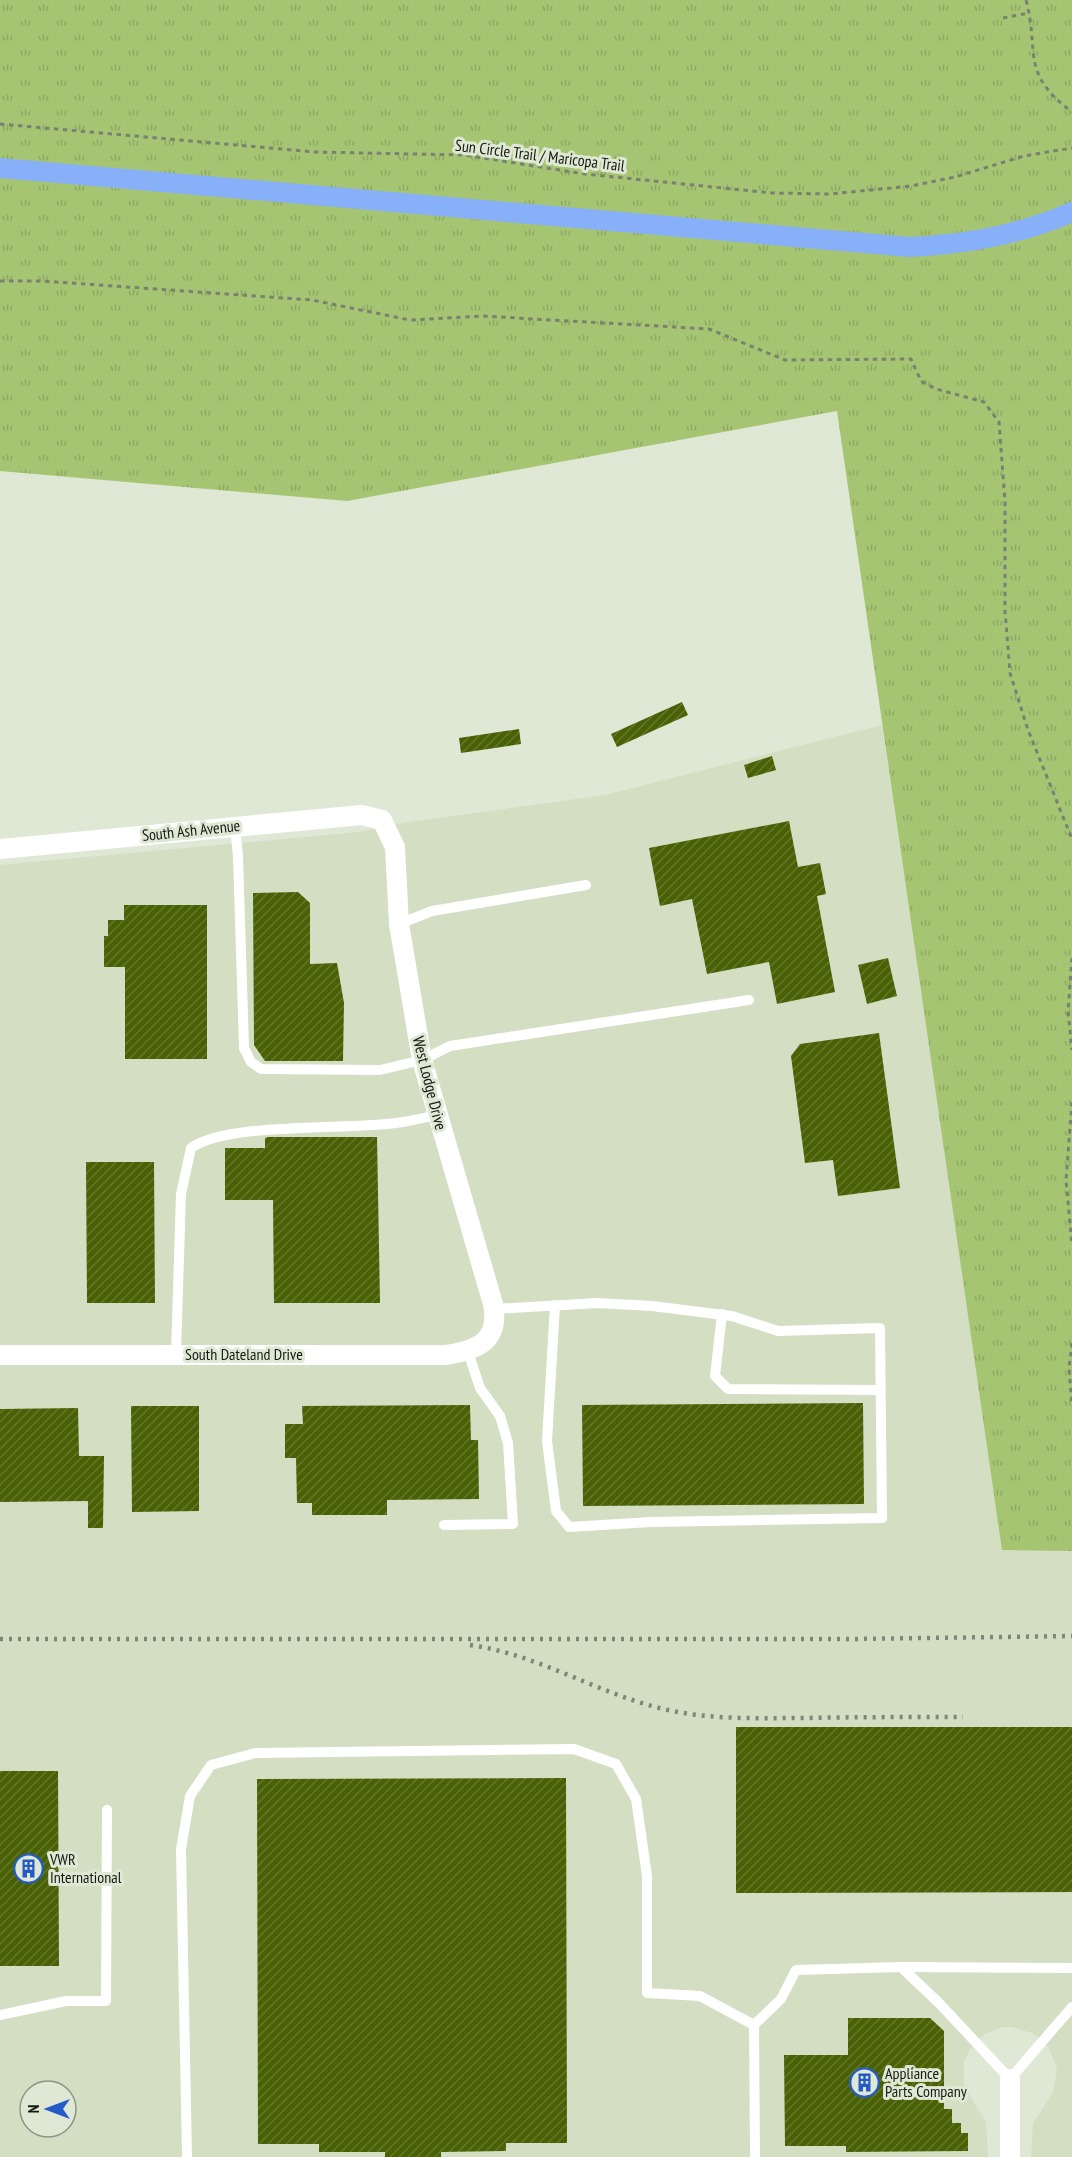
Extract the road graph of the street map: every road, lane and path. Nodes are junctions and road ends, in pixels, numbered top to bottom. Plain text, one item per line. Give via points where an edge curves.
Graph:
1 (1026, 0) edge
2 (1029, 13) junction
3 (1003, 18) dead end
4 (1072, 112) edge
5 (0, 124) edge
6 (1072, 148) edge
7 (0, 281) edge
8 (382, 820) joint
9 (235, 826) junction
10 (1072, 839) edge
11 (0, 849) edge
12 (586, 885) dead end
13 (399, 924) junction
14 (1072, 958) edge
15 (749, 1000) dead end
16 (1072, 1050) edge
17 (422, 1060) junction
18 (1072, 1102) edge
19 (437, 1115) junction
20 (1072, 1245) edge
21 (555, 1305) junction
22 (494, 1309) junction
23 (722, 1314) junction
24 (486, 1342) joint
25 (1072, 1343) edge
26 (468, 1352) junction
27 (176, 1354) junction
28 (0, 1355) edge
29 (880, 1390) junction
30 (1072, 1406) edge
31 (444, 1525) dead end
32 (107, 1810) dead end
33 (901, 1967) junction
34 (1072, 1968) edge
35 (1072, 2007) edge
36 (0, 2015) edge
37 (754, 2025) junction
38 (1010, 2079) junction
39 (187, 2157) edge
40 (754, 2157) edge
41 (1010, 2157) edge

1 - 2 path
2 - 3 path
2 - 4 path via 1038,74 1054,97
5 - 6 path, Sun Circle Trail / Maricopa Trail via 315,152 464,155 585,174 784,194 911,186 1024,156
7 - 10 path via 312,300 410,320 482,316 709,329 785,360 910,359 921,381 984,402 999,422 1010,673 1028,730
8 - 9 street, South Ash Avenue via 362,815
8 - 13 street, West Lodge Drive via 395,847
9 - 11 street, South Ash Avenue
9 - 17 lane via 244,1048 251,1062 261,1069 380,1070
12 - 13 lane via 432,911
13 - 17 street, West Lodge Drive
14 - 16 path via 1068,1011
15 - 17 lane via 450,1046
17 - 19 street, West Lodge Drive
18 - 20 path via 1066,1180
19 - 22 street, West Lodge Drive
19 - 27 lane via 396,1123 240,1133 201,1141 191,1148 181,1194
21 - 22 lane
21 - 23 lane via 608,1303
21 - 29 lane via 547,1441 556,1511 569,1527 882,1518
22 - 24 street, West Lodge Drive via 495,1322
23 - 29 lane via 778,1331 880,1328
23 - 29 lane via 715,1376 728,1389
24 - 26 street, South Dateland Drive
25 - 30 path
26 - 27 street, South Dateland Drive
26 - 31 lane via 480,1388 500,1416 508,1443 513,1524
27 - 28 street, South Dateland Drive
32 - 36 lane via 106,2001 66,2001
33 - 34 lane
33 - 37 lane via 796,1970 781,1999
33 - 38 lane
35 - 38 lane
37 - 39 lane via 700,1996 647,1993 647,1876 636,1799 616,1764 574,1749 255,1753 211,1765 190,1796 181,1849
37 - 40 lane
38 - 41 street

